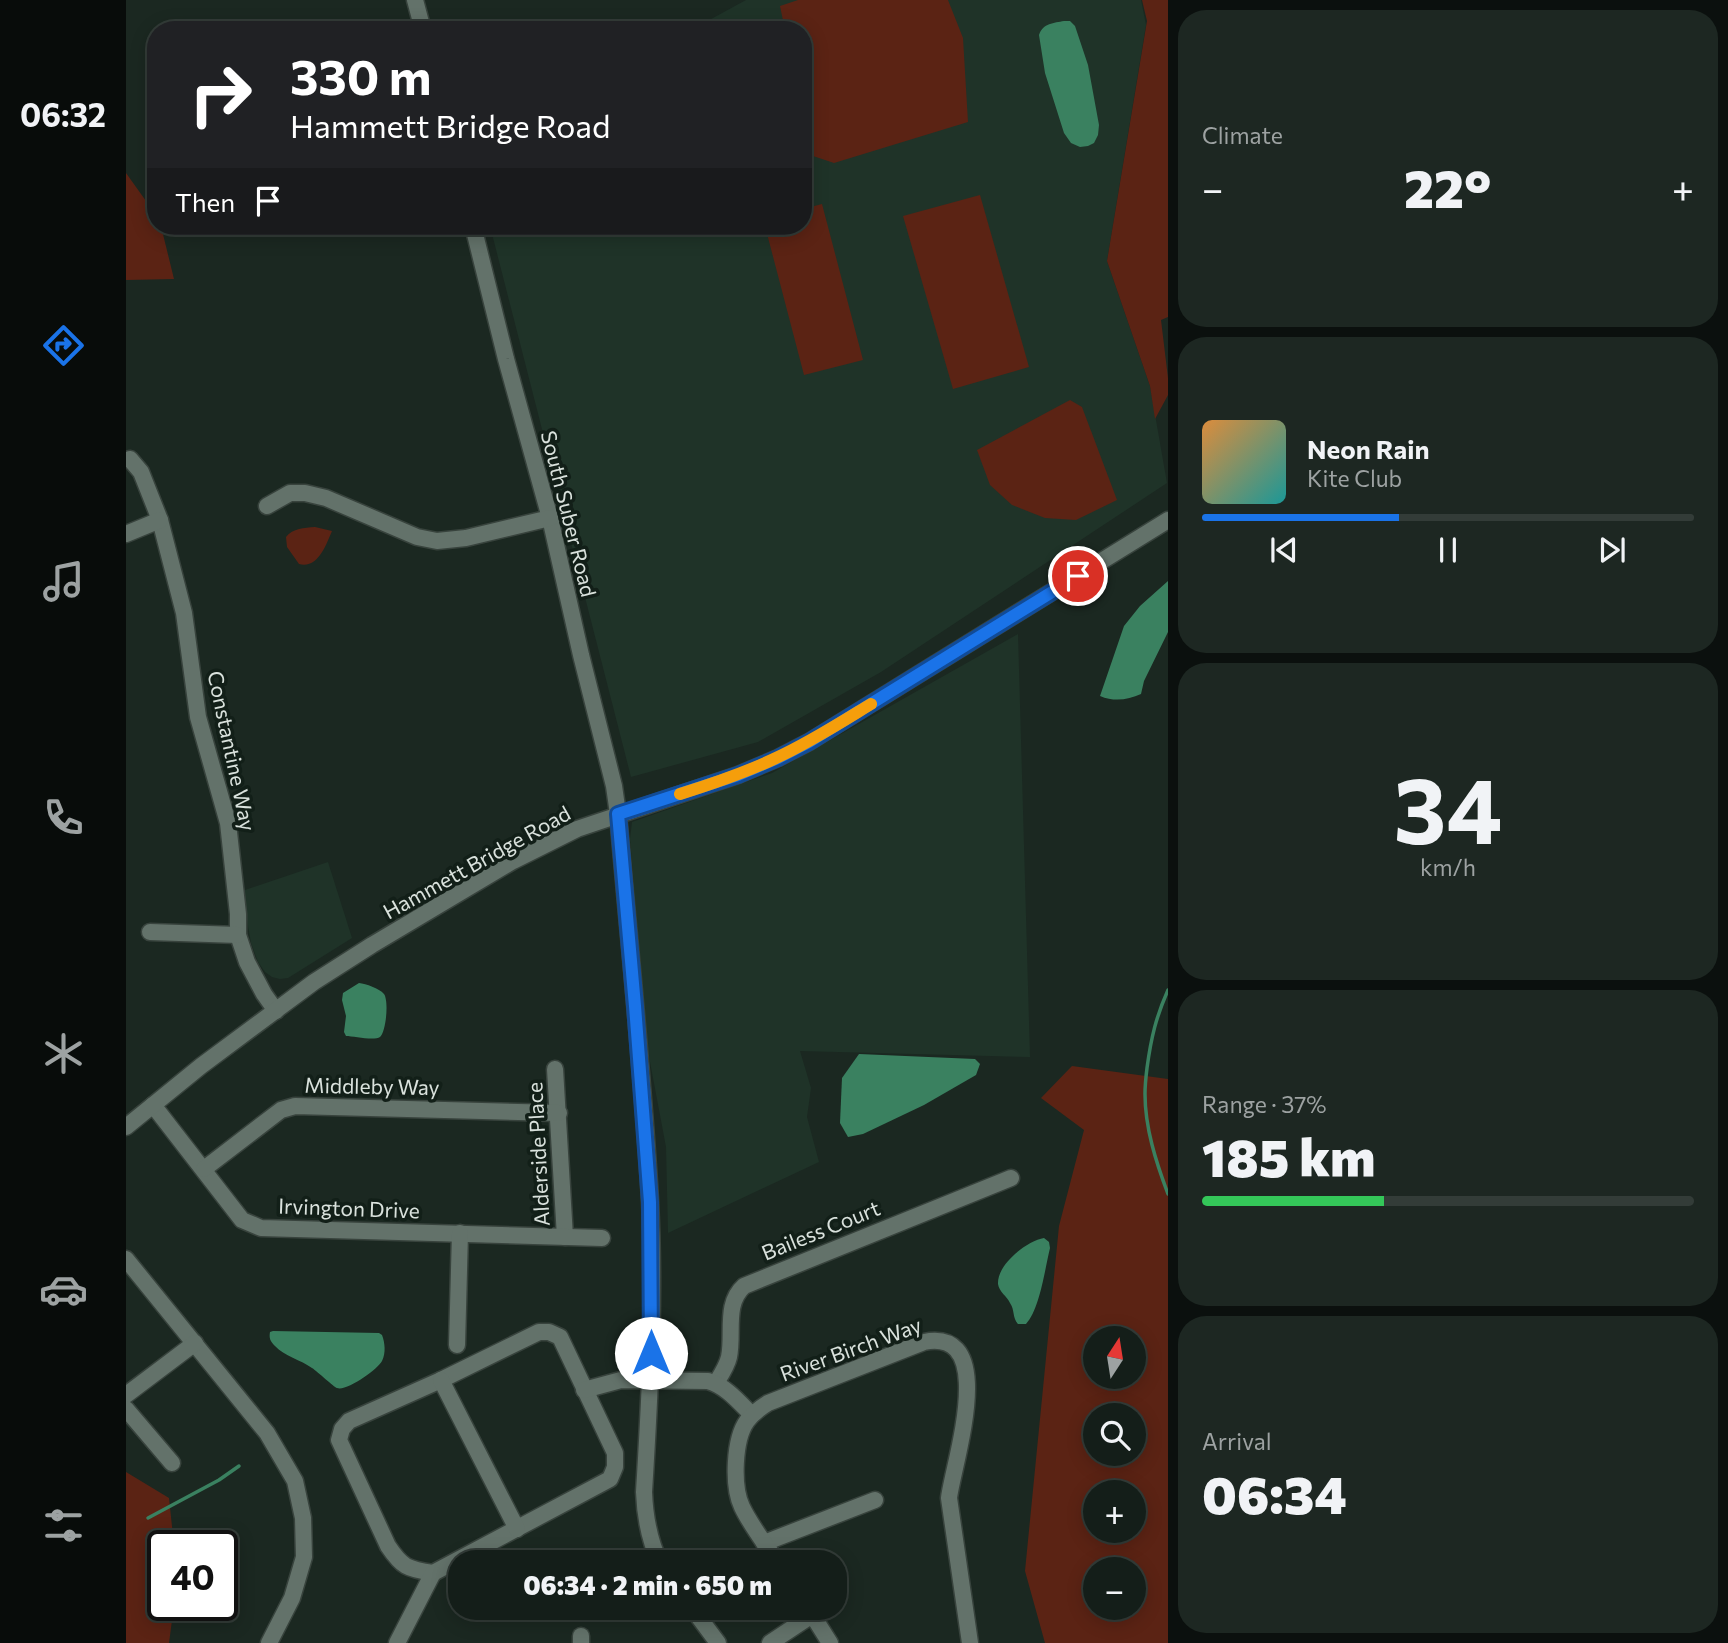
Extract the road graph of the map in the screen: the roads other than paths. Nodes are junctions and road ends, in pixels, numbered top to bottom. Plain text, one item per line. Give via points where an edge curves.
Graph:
1 (415, 0) edge
2 (421, 21) edge
3 (474, 235) edge
4 (130, 459) dead end
5 (267, 506) dead end
6 (550, 518) junction
7 (160, 520) junction
8 (1168, 520) edge
9 (126, 534) edge
10 (618, 814) junction
11 (150, 932) dead end
12 (238, 935) junction
13 (276, 1011) junction
14 (555, 1069) dead end
15 (153, 1105) junction
16 (559, 1113) junction
17 (126, 1127) edge
18 (204, 1169) junction
19 (1011, 1178) dead end
20 (460, 1233) junction
21 (565, 1237) junction
22 (602, 1238) dead end
23 (126, 1259) edge
24 (195, 1343) junction
25 (457, 1345) dead end
26 (650, 1379) junction
27 (441, 1380) junction
28 (716, 1383) junction
29 (584, 1390) junction
30 (126, 1395) edge
31 (126, 1409) edge
32 (752, 1415) junction
33 (172, 1463) dead end
34 (875, 1500) dead end
35 (517, 1529) junction
36 (764, 1543) junction
37 (655, 1550) edge
38 (769, 1550) edge
39 (433, 1573) junction
40 (701, 1620) edge
41 (799, 1620) edge
42 (816, 1620) edge
43 (269, 1643) edge
44 (397, 1643) edge
45 (718, 1643) edge
46 (770, 1643) edge
47 (830, 1643) edge
48 (970, 1643) edge

1 - 2 street
3 - 6 street, South Suber Road
4 - 7 street, Constantine Way via 141,472
5 - 6 street via 290,493 305,493 437,541
6 - 10 street, South Suber Road
7 - 9 street
7 - 12 street, Constantine Way via 184,613 198,717 228,823
8 - 10 street, Hammett Bridge Road via 809,742 738,775
10 - 13 street, Hammett Bridge Road via 577,828 513,861 314,982
10 - 26 street, South Suber Road via 650,1202
11 - 12 street
12 - 13 street, Constantine Way via 247,962
13 - 15 street, Hammett Bridge Road
14 - 16 street, Alderside Place
15 - 17 street, Hammett Bridge Road
15 - 18 street, Irvington Drive
16 - 18 street, Middleby Way via 295,1106 281,1110
16 - 21 street, Alderside Place
18 - 20 street, Irvington Drive via 242,1220 261,1228
19 - 28 street, Bailess Court via 744,1286 732,1306 729,1355
20 - 21 street, Irvington Drive
20 - 25 street
21 - 22 street, Irvington Drive
23 - 24 street
24 - 30 street
24 - 43 street via 267,1433 295,1481 303,1518 304,1557 292,1598
26 - 28 street
26 - 29 street via 621,1380
26 - 37 street, South Suber Road via 644,1492
27 - 29 street via 539,1332 549,1332 560,1337
27 - 35 street
27 - 39 street via 349,1421 338,1440 398,1561
28 - 32 street
29 - 35 street via 615,1453 610,1479
31 - 33 street
32 - 36 street via 739,1439 736,1484 741,1505
32 - 48 street, River Birch Way via 768,1403 924,1342 942,1341 957,1349 966,1371 967,1392 949,1499
34 - 36 street
35 - 39 street
36 - 38 street
39 - 44 street
40 - 45 street
41 - 46 street
42 - 47 street

